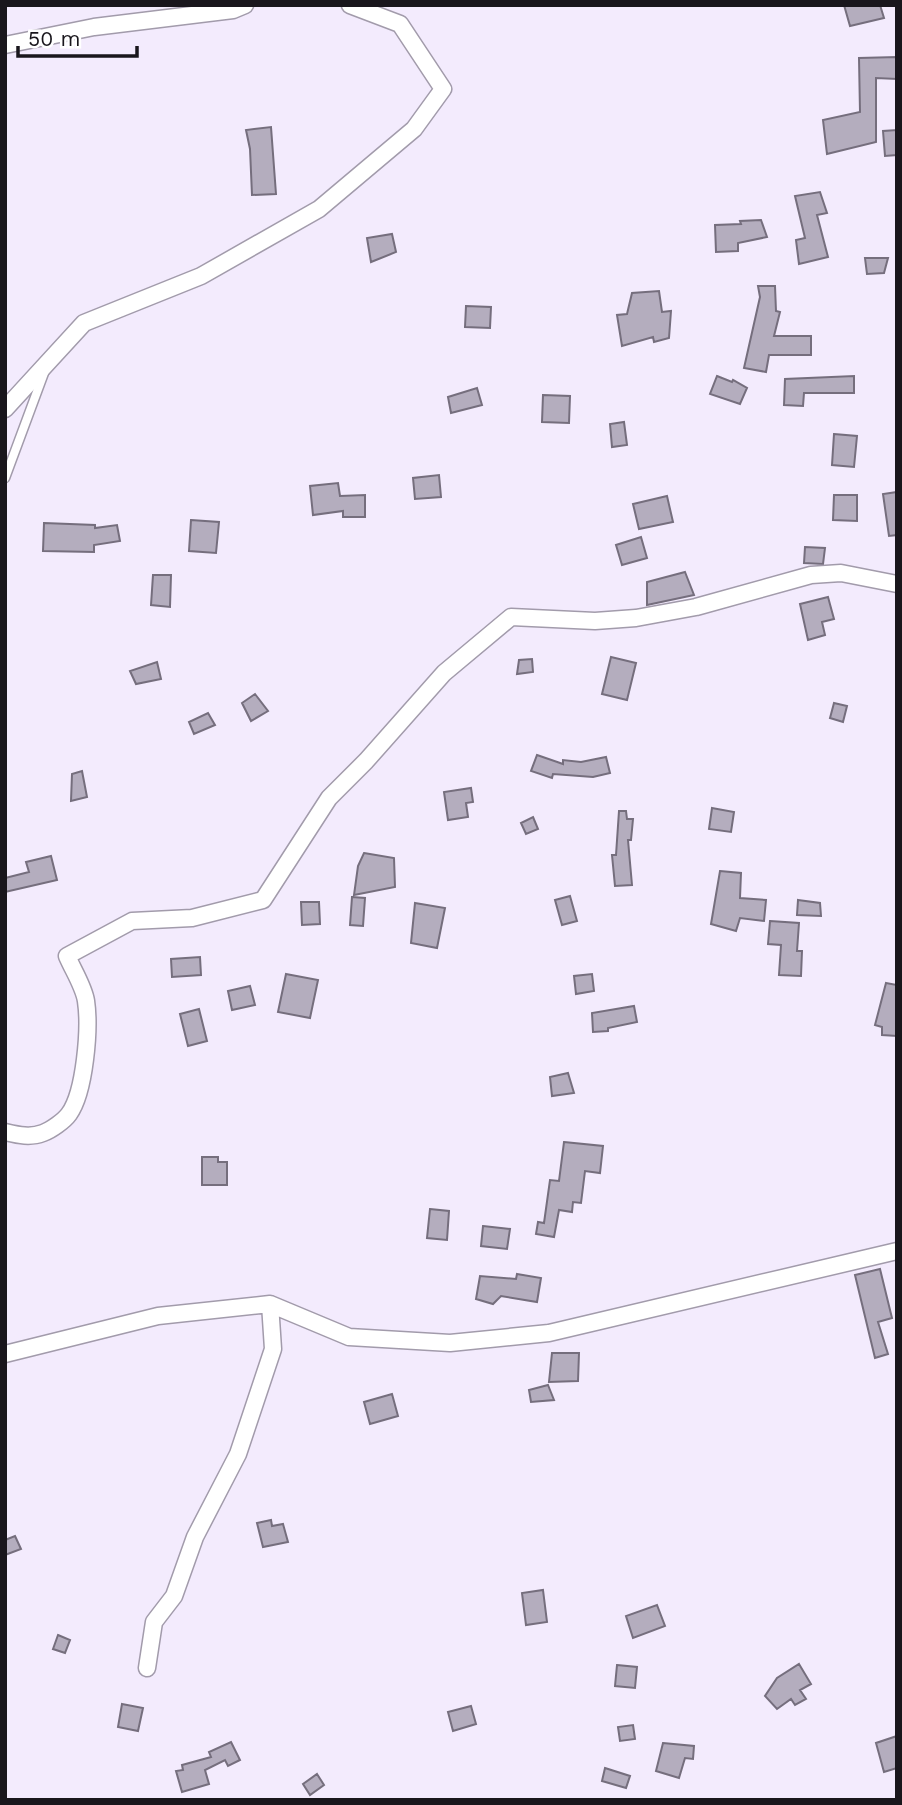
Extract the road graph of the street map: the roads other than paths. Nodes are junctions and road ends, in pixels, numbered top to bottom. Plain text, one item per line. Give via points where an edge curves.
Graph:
1 (245, 5) edge
2 (350, 5) edge
3 (5, 45) edge
4 (47, 366) junction
5 (5, 409) edge
6 (5, 478) edge
7 (897, 584) edge
8 (5, 1132) edge
9 (897, 1251) edge
10 (270, 1304) junction
11 (5, 1354) edge
12 (147, 1668) dead end

1 - 3 street
2 - 4 street via 400,24 443,89 414,129 319,209 201,276 84,323
4 - 5 street
4 - 6 lane
7 - 8 street via 841,573 811,575 696,607 636,618 511,617 444,673 329,798 263,900 192,918 132,921 67,956 86,1000 82,1080 70,1113 60,1123 35,1135
9 - 10 street via 549,1333 450,1343 349,1337
10 - 11 street via 158,1316
10 - 12 street via 273,1349 239,1454 195,1537 174,1596 154,1622

